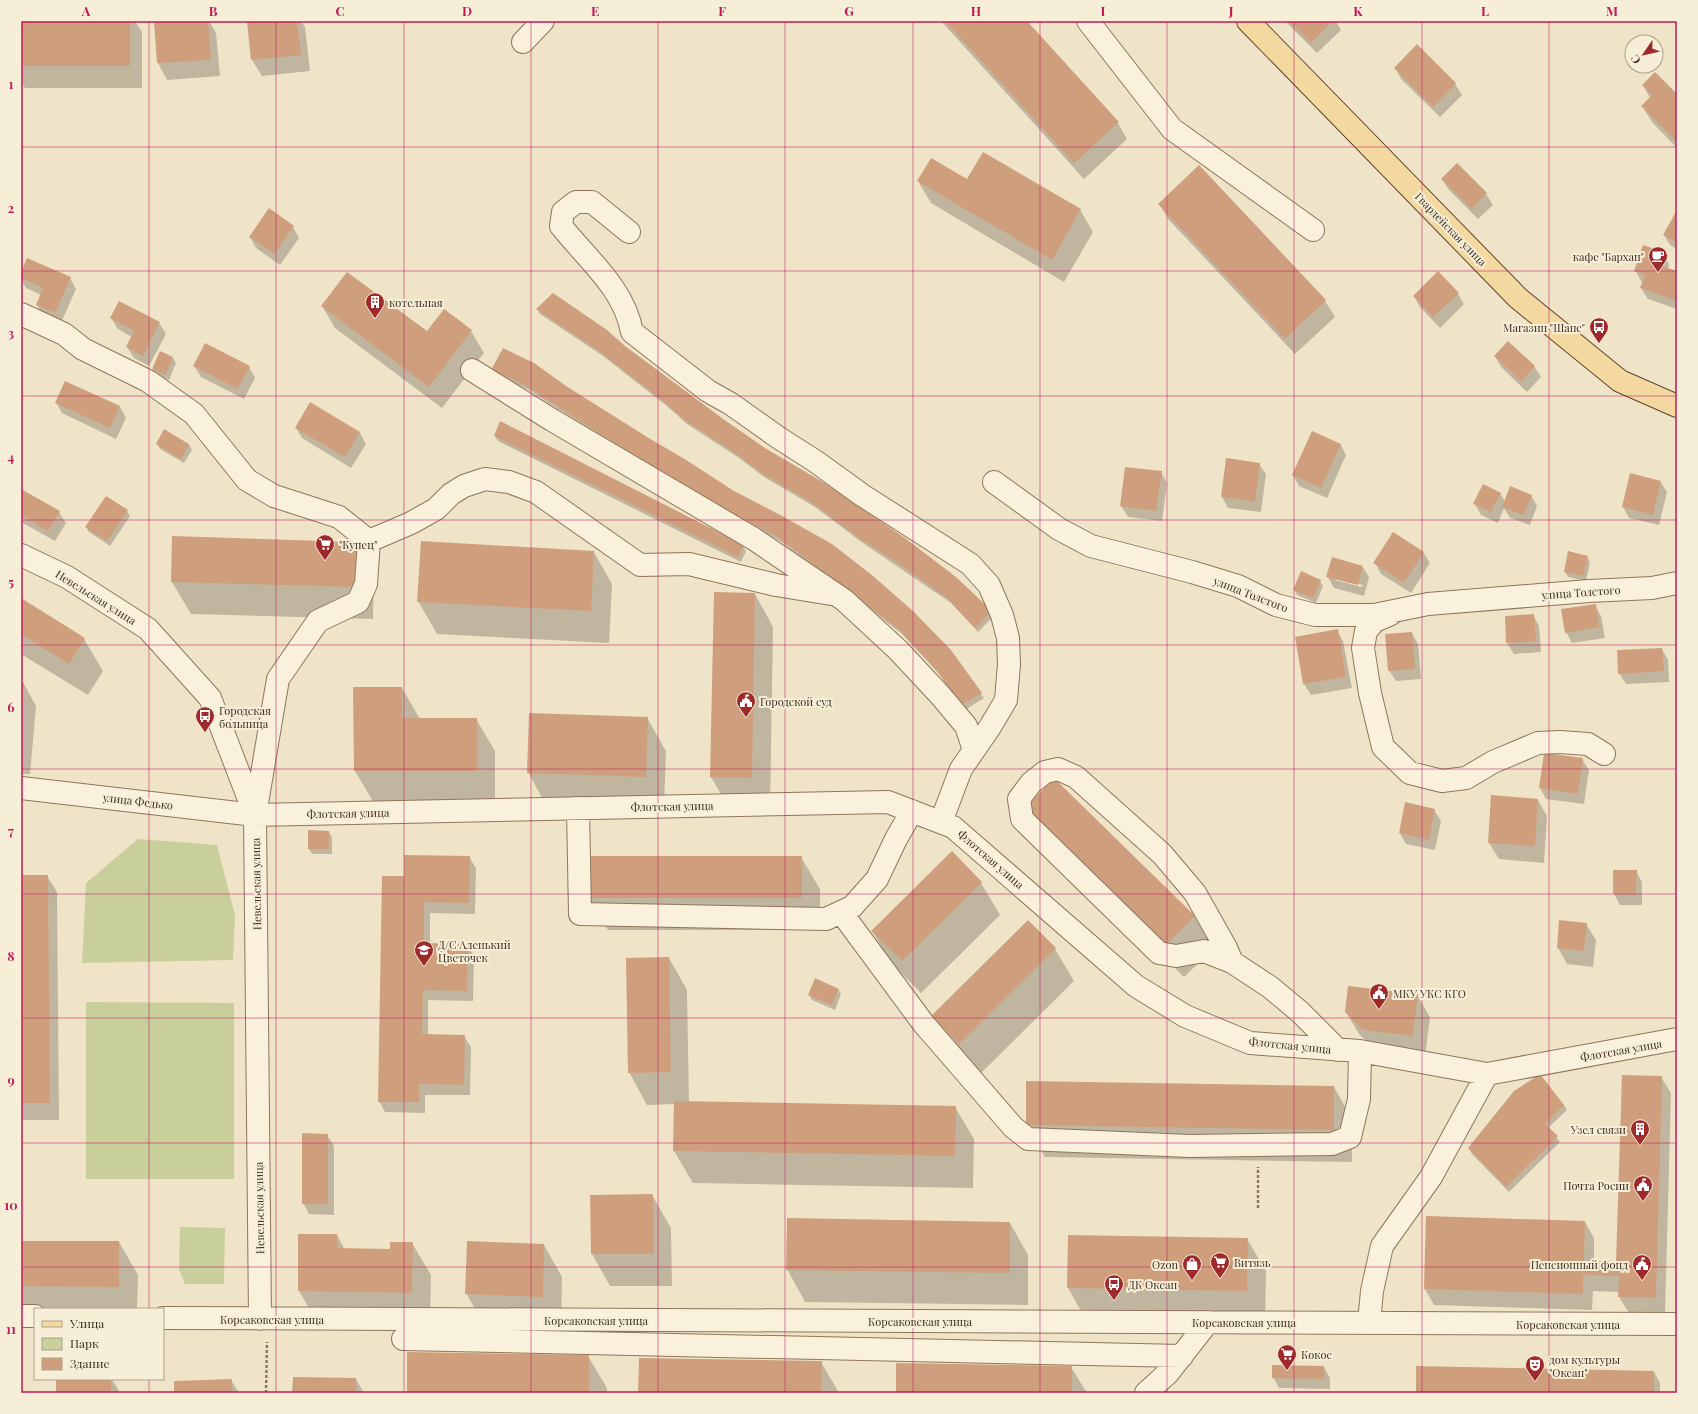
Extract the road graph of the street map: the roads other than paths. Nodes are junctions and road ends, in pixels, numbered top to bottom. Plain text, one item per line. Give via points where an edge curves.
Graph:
1 (544, 21) edge
2 (1088, 21) edge
3 (1248, 21) edge
4 (523, 42) dead end
5 (1313, 230) dead end
6 (629, 232) dead end
7 (21, 314) edge
8 (472, 370) dead end
9 (1677, 406) edge
10 (994, 482) dead end
11 (369, 541) junction
12 (21, 555) edge
13 (1674, 583) edge
14 (838, 596) junction
15 (1398, 610) junction
16 (974, 750) junction
17 (1604, 754) dead end
18 (21, 788) edge
19 (578, 808) junction
20 (912, 811) junction
21 (255, 815) junction
22 (941, 822) junction
23 (841, 912) junction
24 (1232, 962) junction
25 (1677, 1039) edge
26 (1338, 1050) junction
27 (1360, 1051) junction
28 (1487, 1074) junction
29 (21, 1316) edge
30 (34, 1316) edge
31 (164, 1318) edge
32 (260, 1319) junction
33 (1208, 1322) junction
34 (1369, 1323) junction
35 (1677, 1324) edge
36 (403, 1340) dead end
37 (1182, 1356) junction
38 (1146, 1393) edge

1 - 4 street
2 - 5 street via 1172,129
3 - 9 main road, Гвардейская улица via 1518,298 1620,381
6 - 16 street via 592,202 576,202 563,212 561,226 619,296 629,317 632,332 708,392 731,404 880,507 970,564 989,585 1002,615 1008,638 1006,700
7 - 11 street via 64,334 83,350 148,381 194,414 248,480 274,496 339,517
8 - 14 street via 754,539
10 - 15 street, улица Толстого via 1060,529 1090,546 1238,586 1276,605 1315,615 1374,615
11 - 14 street via 436,509 451,494 464,486 485,479 509,482 536,492 640,565 688,564 776,585
11 - 21 street via 366,584 358,602 318,621 278,679
12 - 21 street, Невельская улица via 67,577 148,629 210,698
13 - 15 street, улица Толстого via 1652,588 1436,604
14 - 16 street via 898,650 940,695 966,726
15 - 17 street via 1376,620 1366,631 1363,648 1370,693 1383,747 1410,773 1442,781 1466,778 1493,762 1538,743 1588,744
16 - 22 street via 961,769
18 - 21 street, улица Федько
19 - 20 street, Флотская улица via 888,802
19 - 21 street, Флотская улица
19 - 23 street via 580,914 826,918
20 - 22 street, Флотская улица
20 - 23 street via 877,879 852,907
21 - 32 street, Невельская улица
22 - 26 street, Флотская улица via 953,827 1136,986 1185,1016 1250,1043
23 - 27 street via 923,1023 1013,1127 1028,1139 1190,1146 1332,1144 1350,1136 1359,1099
24 - 24 street via 1195,893 1162,854 1082,782 1058,769 1045,772 1031,783 1019,799 1022,819 1159,953 1176,956 1204,951
24 - 26 street via 1270,987 1310,1021
25 - 28 street, Флотская улица
26 - 27 street, Флотская улица
27 - 28 street, Флотская улица
28 - 34 street via 1431,1177 1382,1246 1372,1291
29 - 30 street
31 - 32 street, Корсаковская улица
32 - 33 street, Корсаковская улица
33 - 34 street, Корсаковская улица
33 - 37 street
34 - 35 street, Корсаковская улица
36 - 37 street
37 - 38 street

